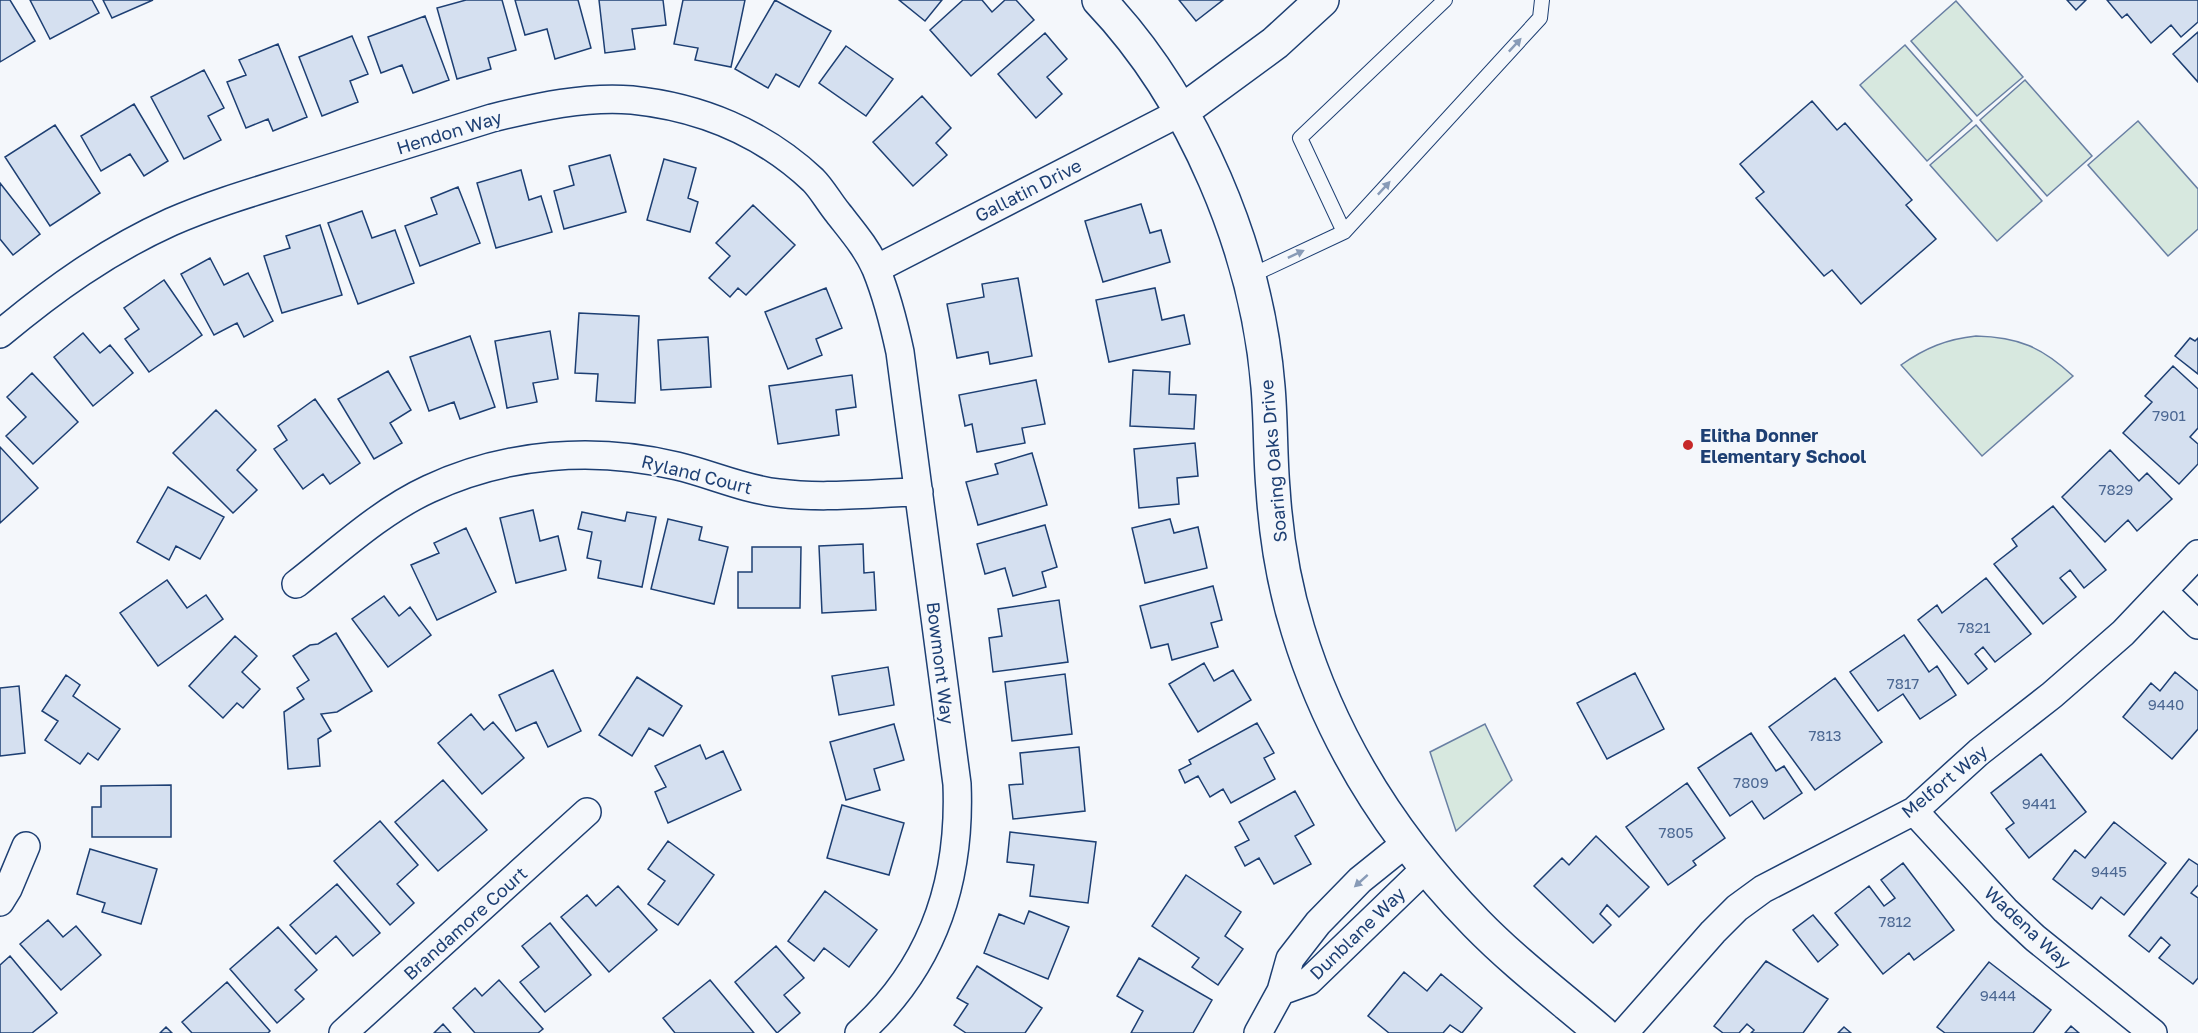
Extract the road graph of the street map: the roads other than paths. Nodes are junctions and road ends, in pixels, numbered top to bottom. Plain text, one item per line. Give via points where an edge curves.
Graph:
1 (1099, 0) edge
2 (1322, 0) edge
3 (1445, 0) edge
4 (1542, 0) edge
5 (1181, 112) junction
6 (1344, 232) junction
7 (876, 269) junction
8 (1248, 277) junction
9 (0, 334) edge
10 (919, 492) junction
11 (2198, 554) edge
12 (296, 584) dead end
13 (2163, 592) junction
14 (2198, 625) edge
15 (1914, 811) junction
16 (587, 812) dead end
17 (26, 846) dead end
18 (1416, 855) junction
19 (0, 902) edge
20 (1281, 991) junction
21 (343, 1033) edge
22 (859, 1033) edge
23 (1258, 1033) edge
24 (1602, 1033) edge
25 (1624, 1033) edge
26 (2152, 1033) edge

1 - 5 street, Soaring Oaks Drive via 1152,65
2 - 5 street via 1275,43
3 - 6 lane via 1300,138
6 -> 4 lane via 1540,18
5 - 7 street, Gallatin Drive
5 - 8 street, Soaring Oaks Drive via 1214,178
8 -> 6 lane
7 - 9 street, Hendon Way via 861,242 815,182 760,140 697,112 630,100 597,101 527,109 492,118 201,209 108,255 50,292
7 - 10 street, Bowmont Way via 900,352
8 - 18 street, Soaring Oaks Drive via 1268,386 1273,490 1282,560 1298,629 1321,695 1355,765 1392,825
10 - 12 street, Ryland Court via 810,496 743,487 679,466 626,457 583,455 519,460 458,477 398,506
10 - 22 street, Bowmont Way via 957,784 956,853 949,886 924,950 886,1007
11 - 13 street, Melfort Way
13 - 14 street
13 - 15 street, Melfort Way via 2123,633
15 - 25 street, Melfort Way via 1763,889 1737,908
15 - 26 street, Wadena Way via 2035,938
16 - 21 street, Brandamore Court
17 - 19 street
18 - 20 street, Dunblane Way via 1309,981
18 -> 20 street, Dunblane Way via 1360,880 1290,959
18 - 24 street, Soaring Oaks Drive via 1476,923
20 - 23 street, Dunblane Way

